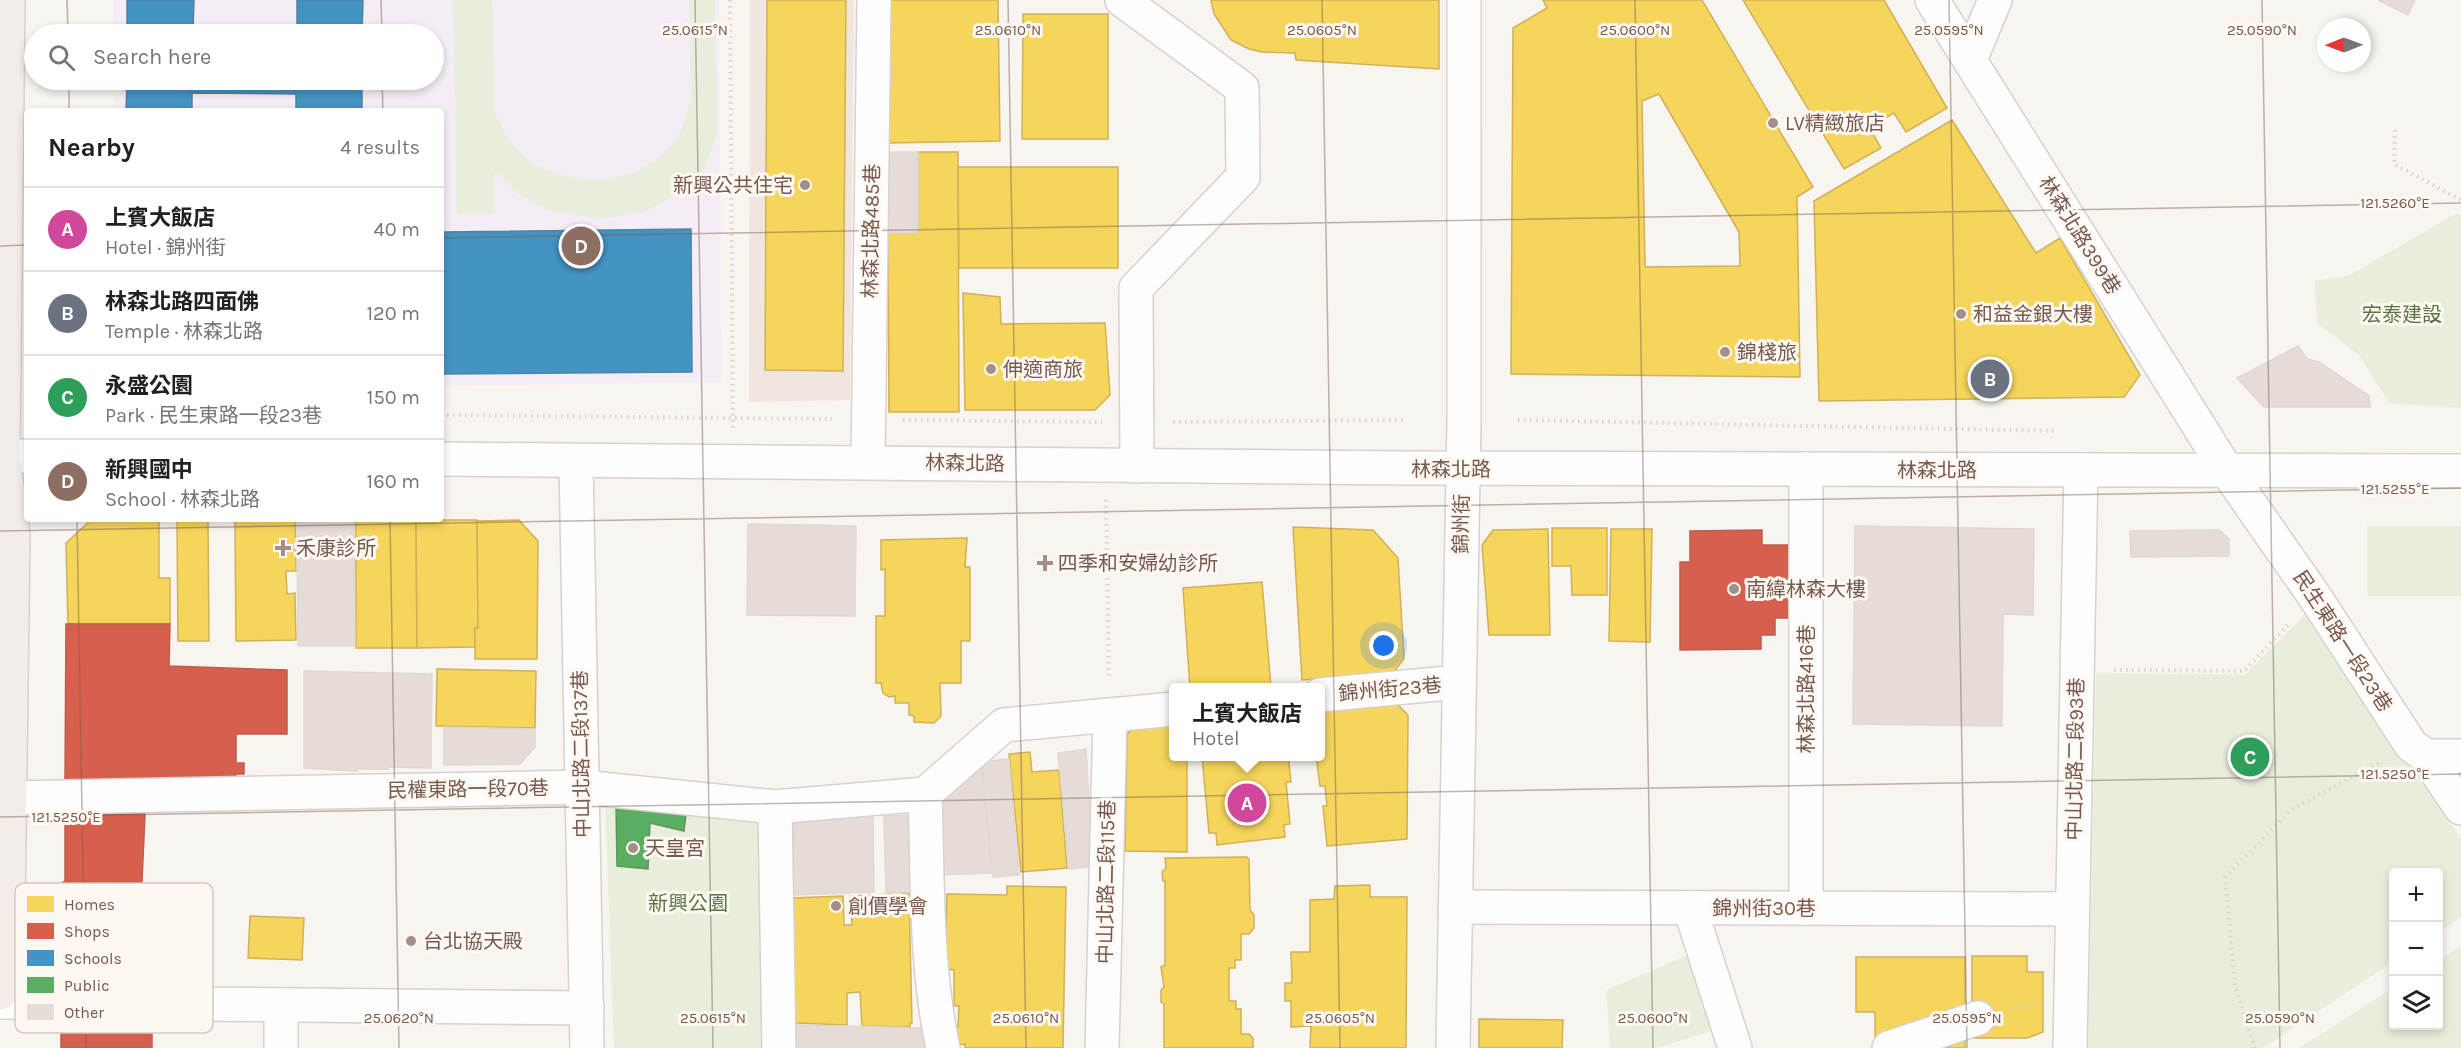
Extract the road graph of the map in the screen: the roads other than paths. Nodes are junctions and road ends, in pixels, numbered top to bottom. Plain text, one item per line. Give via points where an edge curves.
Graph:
1 (8, 0) edge
2 (874, 0) edge
3 (1464, 0) edge
4 (1932, 0) edge
5 (1995, 0) edge
6 (1133, 3) edge
7 (1970, 60) junction
8 (8, 458) edge
9 (444, 459) edge
10 (576, 461) junction
11 (867, 462) junction
12 (1137, 466) junction
13 (1463, 469) junction
14 (1806, 469) junction
15 (2081, 470) junction
16 (2227, 471) junction
17 (2461, 471) edge
18 (1459, 682) junction
19 (1325, 695) edge
20 (1169, 709) edge
21 (1110, 715) junction
22 (2419, 750) junction
23 (2461, 756) edge
24 (582, 787) junction
25 (925, 794) junction
26 (9, 798) junction
27 (775, 807) junction
28 (2461, 808) edge
29 (1455, 907) junction
30 (1690, 908) junction
31 (1806, 908) junction
32 (2072, 909) junction
33 (0, 993) edge
34 (0, 1002) edge
35 (15, 1002) edge
36 (213, 1004) edge
37 (281, 1005) junction
38 (587, 1008) junction
39 (1978, 1018) road end
40 (281, 1048) edge
41 (587, 1048) edge
42 (779, 1048) edge
43 (943, 1048) edge
44 (1102, 1048) edge
45 (1453, 1048) edge
46 (1735, 1048) edge
47 (1889, 1048) edge
48 (2070, 1048) edge

1 - 8 main road
2 - 11 street, 林森北路485巷
3 - 13 street, 錦州街
4 - 7 street, 林森北路399巷
5 - 7 street
6 - 12 street via 1242,88 1243,177 1136,288
7 - 16 street, 林森北路399巷
8 - 26 main road via 13,534
9 - 10 street, 林森北路
10 - 11 street, 林森北路
10 - 24 street, 中山北路二段137巷
11 - 12 street, 林森北路
12 - 13 street, 林森北路
13 - 14 street, 林森北路
13 - 18 street, 錦州街
14 - 15 street, 林森北路
14 - 31 street, 林森北路416巷
15 - 16 street, 林森北路
15 - 32 street, 中山北路二段93巷
16 - 17 street, 林森北路
16 - 22 street, 民生東路一段23巷
18 - 19 street, 錦州街23巷
18 - 29 street, 錦州街
20 - 21 street
21 - 25 street via 1004,725
21 - 44 street, 中山北路二段115巷
22 - 23 street
22 - 28 street, 民生東路一段23巷
24 - 26 street, 民權東路一段70巷
24 - 27 street, 民權東路一段70巷
24 - 38 street, 中山北路二段137巷
25 - 27 street, 民權東路一段70巷
25 - 43 street via 929,939
26 - 33 main road via 8,914
27 - 42 street
29 - 30 street, 錦州街30巷
29 - 45 street, 錦州街
30 - 31 street, 錦州街30巷
30 - 46 street
31 - 32 street, 錦州街30巷
32 - 48 street, 中山北路二段93巷
34 - 35 street
36 - 37 street
37 - 38 street
37 - 40 street
38 - 41 street, 中山北路二段137巷
39 - 47 street

